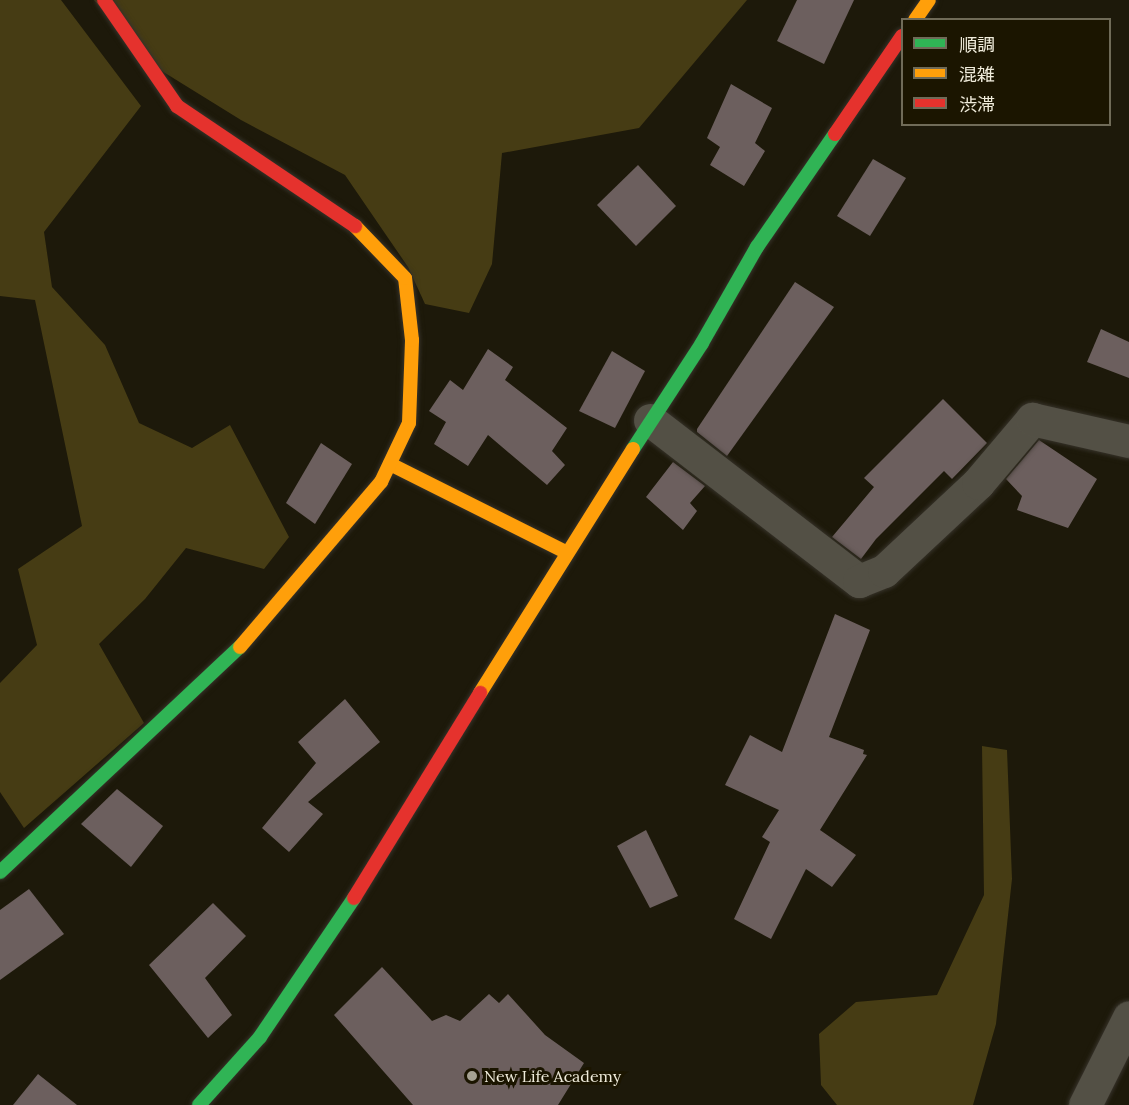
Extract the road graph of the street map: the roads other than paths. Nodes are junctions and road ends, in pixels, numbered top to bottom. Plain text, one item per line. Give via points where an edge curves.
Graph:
1 (104, 0) edge
2 (929, 0) edge
3 (916, 18) edge
4 (901, 39) edge
5 (650, 420) junction
6 (1129, 441) edge
7 (390, 464) junction
8 (566, 552) junction
9 (0, 872) edge
10 (1129, 1017) edge
11 (199, 1105) edge
12 (1085, 1105) edge

1 - 7 street via 177,106 348,219 405,278 412,340 409,423
2 - 3 street
4 - 5 street via 757,246 702,343
5 - 6 street via 859,581 884,571 978,483 1032,419
5 - 8 street
7 - 8 street
7 - 9 street via 381,482 234,654
8 - 11 street via 319,954 260,1037
10 - 12 street

